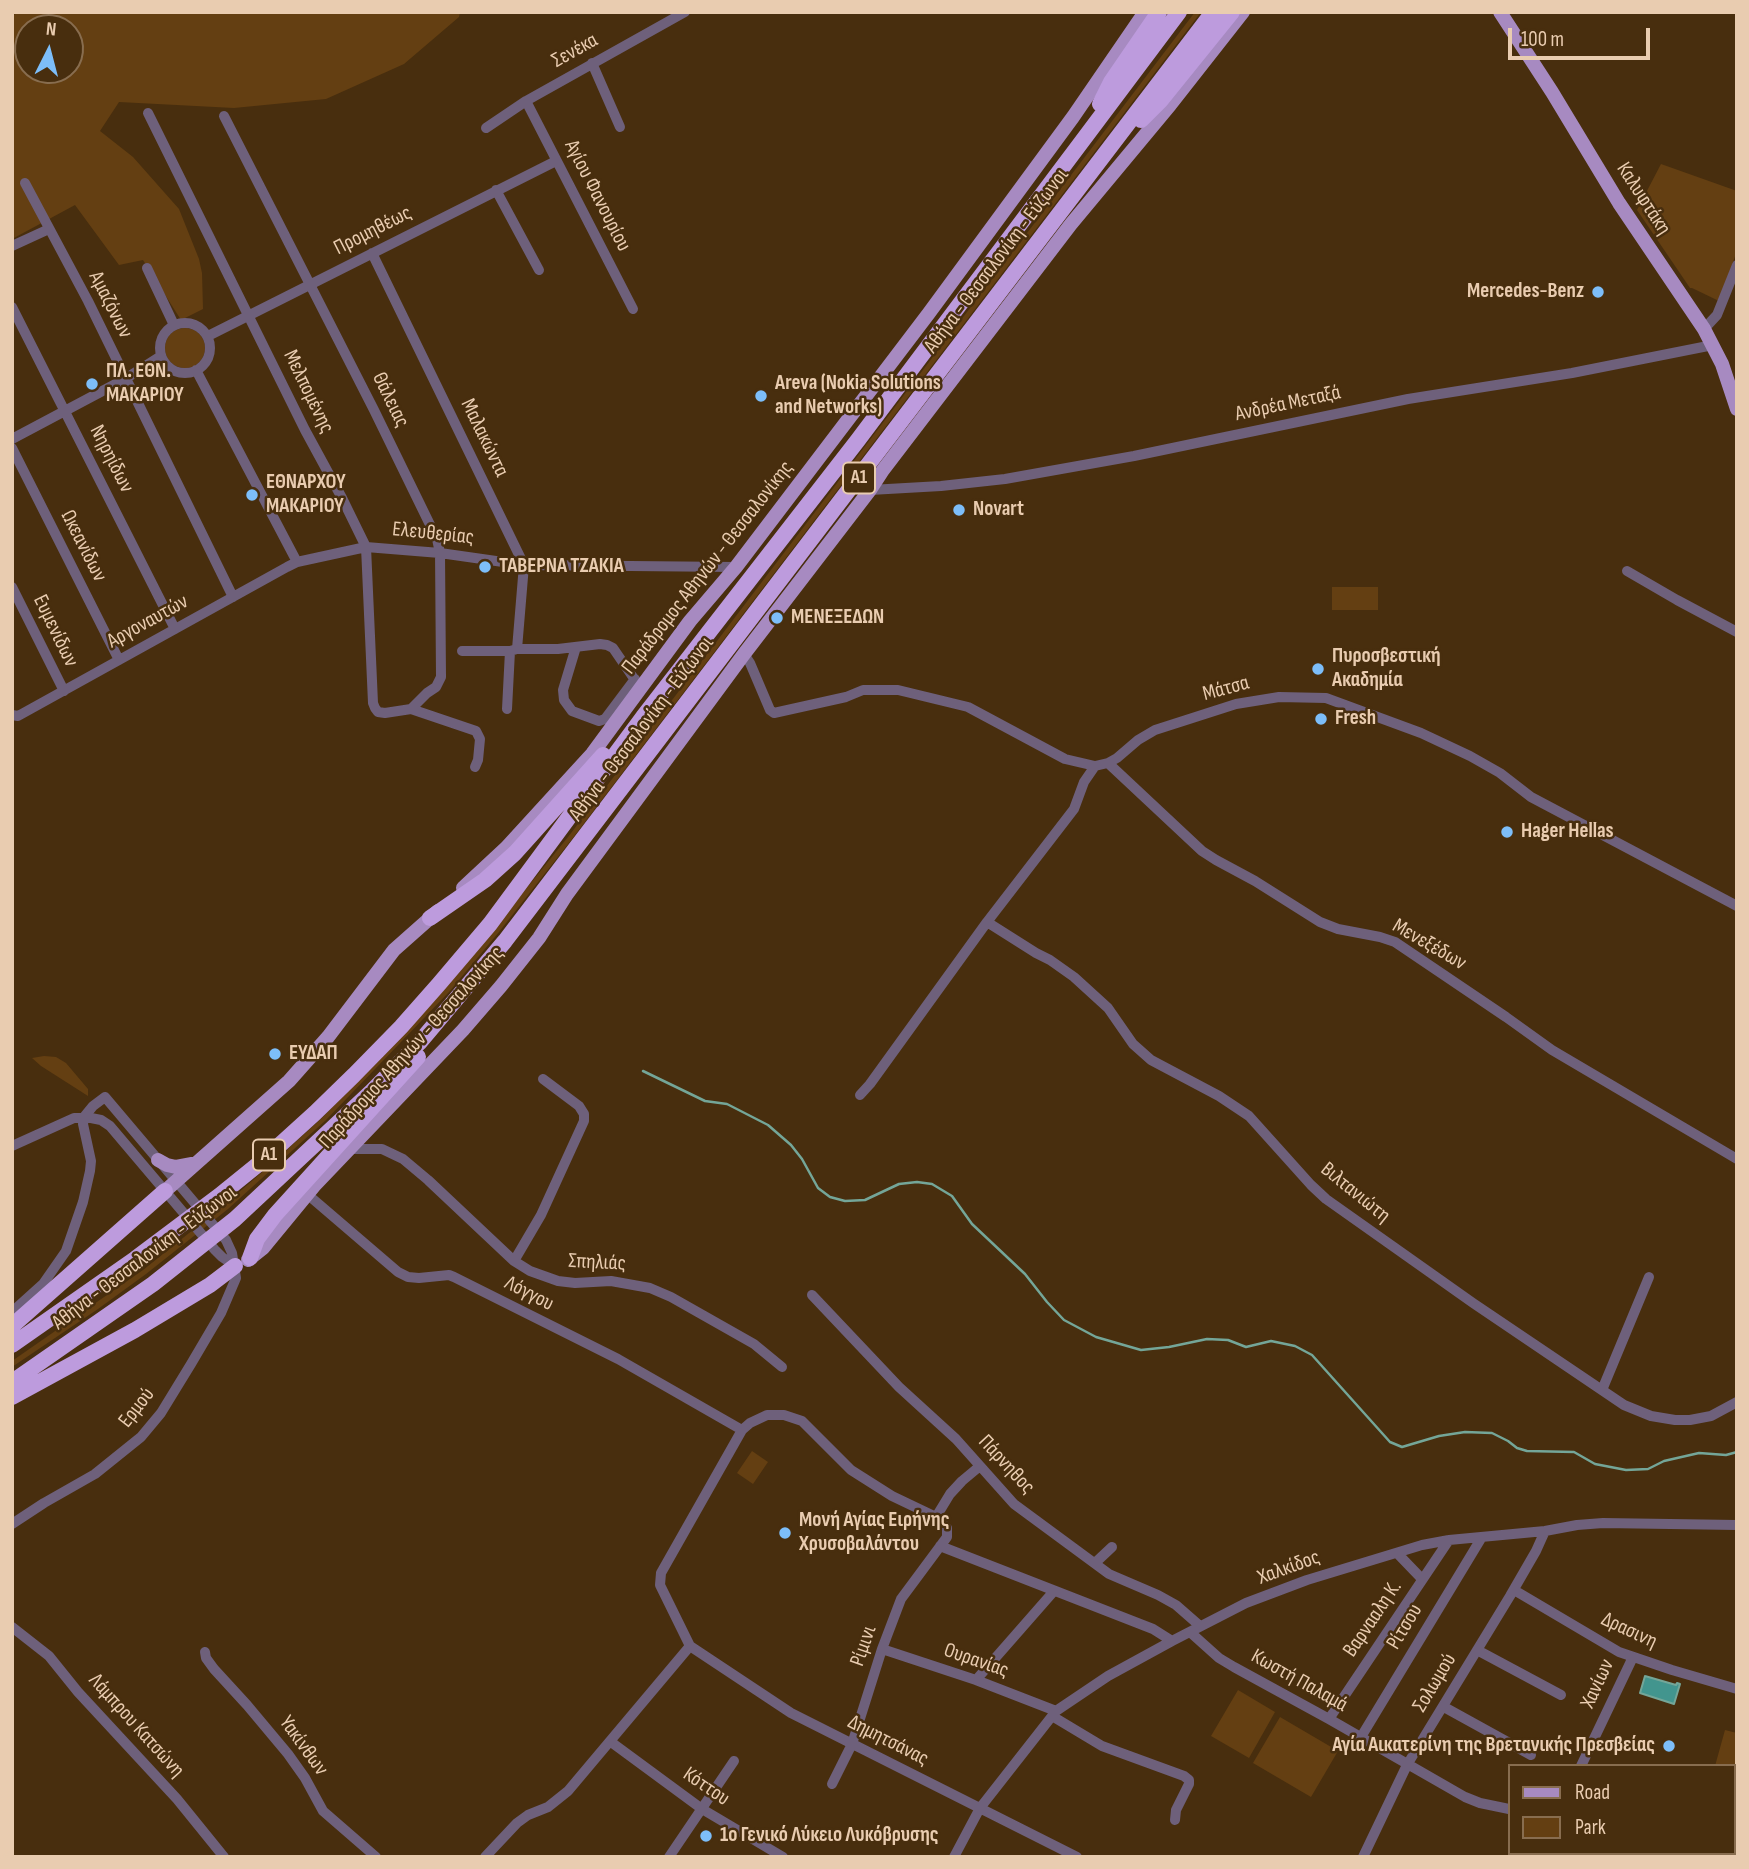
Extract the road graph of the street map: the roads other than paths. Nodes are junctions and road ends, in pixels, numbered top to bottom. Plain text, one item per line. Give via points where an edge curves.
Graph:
1 (685, 12) edge
2 (1145, 12) edge
3 (1159, 12) edge
4 (1179, 12) edge
5 (1213, 12) edge
6 (1232, 12) edge
7 (1243, 12) edge
8 (1500, 14) edge
9 (592, 63) junction
10 (526, 101) junction
11 (148, 113) dead end
12 (224, 116) dead end
13 (620, 127) dead end
14 (486, 128) dead end
15 (1079, 144) junction
16 (1101, 158) junction
17 (556, 161) junction
18 (25, 183) dead end
19 (496, 190) junction
20 (49, 229) junction
21 (12, 247) edge
22 (372, 253) junction
23 (1737, 265) edge
24 (147, 268) dead end
25 (539, 270) dead end
26 (310, 284) junction
27 (12, 307) edge
28 (633, 309) dead end
29 (249, 315) junction
30 (174, 325) junction
31 (1704, 329) junction
32 (208, 336) junction
33 (1713, 345) junction
34 (161, 356) junction
35 (196, 370) junction
36 (125, 379) junction
37 (1737, 409) edge
38 (66, 411) junction
39 (12, 439) edge
40 (12, 448) edge
41 (870, 490) junction
42 (366, 547) junction
43 (440, 553) junction
44 (297, 562) junction
45 (524, 565) junction
46 (736, 567) junction
47 (1627, 571) dead end
48 (12, 587) edge
49 (233, 597) junction
50 (175, 629) junction
51 (1737, 632) edge
52 (576, 647) junction
53 (513, 650) junction
54 (462, 651) dead end
55 (744, 654) junction
56 (119, 660) junction
57 (638, 683) junction
58 (64, 691) junction
59 (411, 709) junction
60 (506, 709) dead end
61 (15, 716) edge
62 (643, 717) junction
63 (1108, 763) junction
64 (1095, 766) junction
65 (475, 767) dead end
66 (1737, 906) edge
67 (430, 918) junction
68 (987, 922) junction
69 (472, 980) junction
70 (543, 1079) dead end
71 (860, 1095) dead end
72 (84, 1117) junction
73 (12, 1146) edge
74 (349, 1149) junction
75 (1737, 1159) edge
76 (158, 1160) junction
77 (194, 1164) junction
78 (173, 1189) junction
79 (307, 1194) junction
80 (514, 1261) junction
81 (243, 1262) junction
82 (1649, 1277) dead end
83 (812, 1295) dead end
84 (12, 1312) edge
85 (12, 1326) edge
86 (12, 1345) edge
87 (782, 1367) dead end
88 (12, 1382) edge
89 (1602, 1390) junction
90 (12, 1397) edge
91 (1737, 1402) edge
92 (742, 1430) junction
93 (981, 1466) junction
94 (936, 1517) junction
95 (12, 1524) edge
96 (1737, 1525) edge
97 (1545, 1531) junction
98 (1482, 1536) junction
99 (1449, 1540) junction
100 (940, 1546) junction
101 (1112, 1547) dead end
102 (1397, 1553) junction
103 (1095, 1563) junction
104 (1422, 1579) junction
105 (1514, 1590) junction
106 (1054, 1591) junction
107 (12, 1626) edge
108 (1195, 1629) junction
109 (1172, 1641) junction
110 (690, 1646) junction
111 (882, 1649) junction
112 (1477, 1650) junction
113 (205, 1652) dead end
114 (1633, 1657) junction
115 (976, 1680) junction
116 (1737, 1689) edge
117 (1561, 1695) dead end
118 (1444, 1707) junction
119 (1054, 1713) junction
120 (1329, 1719) junction
121 (1361, 1737) junction
122 (611, 1742) junction
123 (852, 1744) junction
124 (1531, 1755) dead end
125 (734, 1761) dead end
126 (1582, 1764) edge
127 (1408, 1765) junction
128 (832, 1784) dead end
129 (980, 1808) junction
130 (702, 1809) junction
131 (1508, 1809) edge
132 (1175, 1820) dead end
133 (225, 1857) edge
134 (376, 1857) edge
135 (485, 1857) edge
136 (668, 1857) edge
137 (783, 1857) edge
138 (954, 1857) edge
139 (1077, 1857) edge
140 (1363, 1857) edge

1 - 9 street, Σενέκα
2 - 46 main road, Παράδρομος Αθηνών - Θεσσαλονίκης via 929,313
3 - 15 highway via 1111,82
4 - 15 highway, Αθήνα - Θεσσαλονίκη - Εύζωνοι / Α1
5 - 16 highway, Αθήνα - Θεσσαλονίκη - Εύζωνοι / Α1
6 - 16 highway via 1161,100
7 - 41 main road, Παράδρομος Αθηνών - Θεσσαλονίκης via 1071,224
8 - 31 main road, Καλυφτάκη
9 - 10 street, Σενέκα
9 - 13 street
10 - 14 street, Σενέκα
10 - 17 street, Αγίου Φανουρίου
11 - 29 street, Μελπομένης
12 - 26 street, Θάλειας
15 - 62 highway, Αθήνα - Θεσσαλονίκη - Εύζωνοι / Α1
16 - 69 highway, Αθήνα - Θεσσαλονίκη - Εύζωνοι / Α1
17 - 19 street, Προμηθέως
17 - 28 street, Αγίου Φανουρίου
18 - 20 street, Αμαζόνων
19 - 22 street, Προμηθέως
19 - 25 street
20 - 21 street
20 - 36 street, Αμαζόνων
22 - 26 street, Προμηθέως
22 - 45 street, Μαλακώντα
23 - 31 street via 1717,315
24 - 30 street
26 - 29 street, Προμηθέως
26 - 43 street, Θάλειας
27 - 38 street, Νηρηίδων
29 - 32 street, Προμηθέως
29 - 42 street, Μελπομένης
30 - 32 street via 196,325
30 - 34 street via 162,339
31 - 33 main road, Καλυφτάκη
32 - 35 street via 210,352
33 - 37 main road, Καλυφτάκη
33 - 41 street, Ανδρέα Μεταξά via 1408,399 1005,479
34 - 35 street via 171,369
34 - 36 street
35 - 44 street
36 - 38 street
36 - 49 street, Αμαζόνων
38 - 39 street
38 - 50 street, Νηρηίδων
40 - 56 street, Ωκεανίδων
41 - 55 main road, Παράδρομος Αθηνών - Θεσσαλονίκης
42 - 43 street, Ελευθερίας
42 - 44 street, Ελευθερίας
42 - 59 street, Μελπομένης via 373,703 378,712
43 - 45 street, Ελευθερίας
43 - 59 street, Θάλειας via 441,677
44 - 49 street, Αργοναυτών
45 - 46 street, Ελευθερίας
45 - 53 street
46 - 57 main road, Παράδρομος Αθηνών - Θεσσαλονίκης
47 - 51 street
48 - 58 street, Ευμενίδων
49 - 50 street, Αργοναυτών
50 - 56 street, Αργοναυτών
52 - 53 street
52 - 57 street via 600,644 613,648
52 - 57 street via 563,690 572,711 598,721 605,719
53 - 54 street
53 - 60 street
55 - 64 street, Μάτσα via 774,713 863,690 898,690 968,707 1065,759
55 - 74 main road, Παράδρομος Αθηνών - Θεσσαλονίκης via 539,938 463,1030
56 - 58 street, Αργοναυτών
57 - 67 main road, Παράδρομος Αθηνών - Θεσσαλονίκης via 592,754 506,848
58 - 61 street, Αργοναυτών
59 - 65 street via 476,731 480,739
62 - 67 highway via 515,853
62 - 86 highway, Αθήνα - Θεσσαλονίκη - Εύζωνοι / Α1 via 490,924 401,1027 335,1094 219,1196
63 - 64 street, Μάτσα
63 - 66 street, Μάτσα via 1155,730 1236,704 1279,697 1326,698 1470,756 1531,797
63 - 75 street, Μενεξέδων via 1216,860 1320,922 1395,943 1552,1050
64 - 68 street via 1074,809
67 - 77 main road, Παράδρομος Αθηνών - Θεσσαλονίκης via 394,950 289,1081
68 - 71 street
68 - 89 street, Βιλτανιώτη via 1074,977 1108,1008 1133,1044 1151,1060 1249,1116 1326,1199
69 - 81 highway via 427,1047 275,1215
69 - 88 highway, Αθήνα - Θεσσαλονίκη - Εύζωνοι / Α1 via 372,1091 235,1219 153,1284
70 - 80 street via 579,1106 584,1121
72 - 73 street via 66,1120
72 - 76 street via 105,1097
72 - 78 street via 110,1126
72 - 84 street via 91,1161 76,1224 55,1269
74 - 79 main road, Παράδρομος Αθηνών - Θεσσαλονίκης
74 - 80 street, Σπηλιάς via 382,1149 402,1159
76 - 77 main road via 176,1167
76 - 78 street
77 - 78 main road, Παράδρομος Αθηνών - Θεσσαλονίκης
78 - 81 street
78 - 81 street via 215,1250 222,1257
78 - 85 highway
79 - 81 main road, Παράδρομος Αθηνών - Θεσσαλονίκης via 263,1248
79 - 92 street, Λόγγου via 398,1272 419,1278 454,1277 628,1365
80 - 87 street, Σπηλιάς via 558,1281 611,1281 650,1288 754,1344
81 - 90 highway via 135,1330
81 - 95 street, Ερμού via 221,1313 150,1427 95,1474
82 - 89 street
83 - 93 street, Πάρνηθος
89 - 91 street, Βιλτανιώτη via 1639,1412 1675,1420 1711,1416
92 - 94 street via 767,1415 794,1417 863,1478
92 - 110 street via 660,1576 660,1585
93 - 94 street via 950,1494
93 - 103 street, Πάρνηθος via 1014,1504
94 - 100 street, Ρίμινι via 947,1528
96 - 97 street, Χαλκίδος via 1603,1523
97 - 98 street, Χαλκίδος
97 - 105 street, Σολωμού
98 - 99 street, Χαλκίδος
98 - 121 street, Ρίτσου
99 - 102 street, Χαλκίδος
99 - 104 street, Βαρνααλη Κ.
100 - 106 street
100 - 111 street, Ρίμινι via 901,1600
101 - 103 street
102 - 104 street
102 - 108 street, Χαλκίδος via 1246,1603
103 - 108 street, Πάρνηθος via 1176,1605
104 - 120 street, Βαρνααλη Κ.
105 - 112 street, Σολωμού
105 - 114 street, Δρασινη
106 - 109 street via 1153,1629
106 - 115 street
107 - 133 street, Λάμπρου Κατσώνη via 48,1656
108 - 109 street, Χαλκίδος
108 - 120 street, Κωστή Παλαμά via 1219,1658
109 - 119 street, Χαλκίδος
110 - 122 street
110 - 123 street, Δημητσάνας via 791,1713
111 - 115 street, Ουρανίας
111 - 123 street, Ρίμινι
112 - 117 street
112 - 118 street, Σολωμού
113 - 134 street, Υακίνθων via 214,1669 288,1754 323,1811
114 - 116 street, Δρασινη
114 - 126 street, Χανίων
115 - 119 street, Ουρανίας
118 - 124 street
118 - 127 street, Σολωμού
119 - 129 street, Χαλκίδος
119 - 132 street, Ουρανίας via 1102,1745 1189,1780
120 - 121 street, Κωστή Παλαμά
121 - 127 street, Κωστή Παλαμά
122 - 130 street, Κόττου
122 - 135 street via 568,1791 517,1823
123 - 128 street, Ρίμινι
123 - 129 street, Δημητσάνας
125 - 130 street
127 - 131 street, Κωστή Παλαμά via 1465,1797
127 - 140 street, Σολωμού
129 - 138 street, Χαλκίδος
129 - 139 street, Δημητσάνας
130 - 136 street
130 - 137 street, Κόττου

